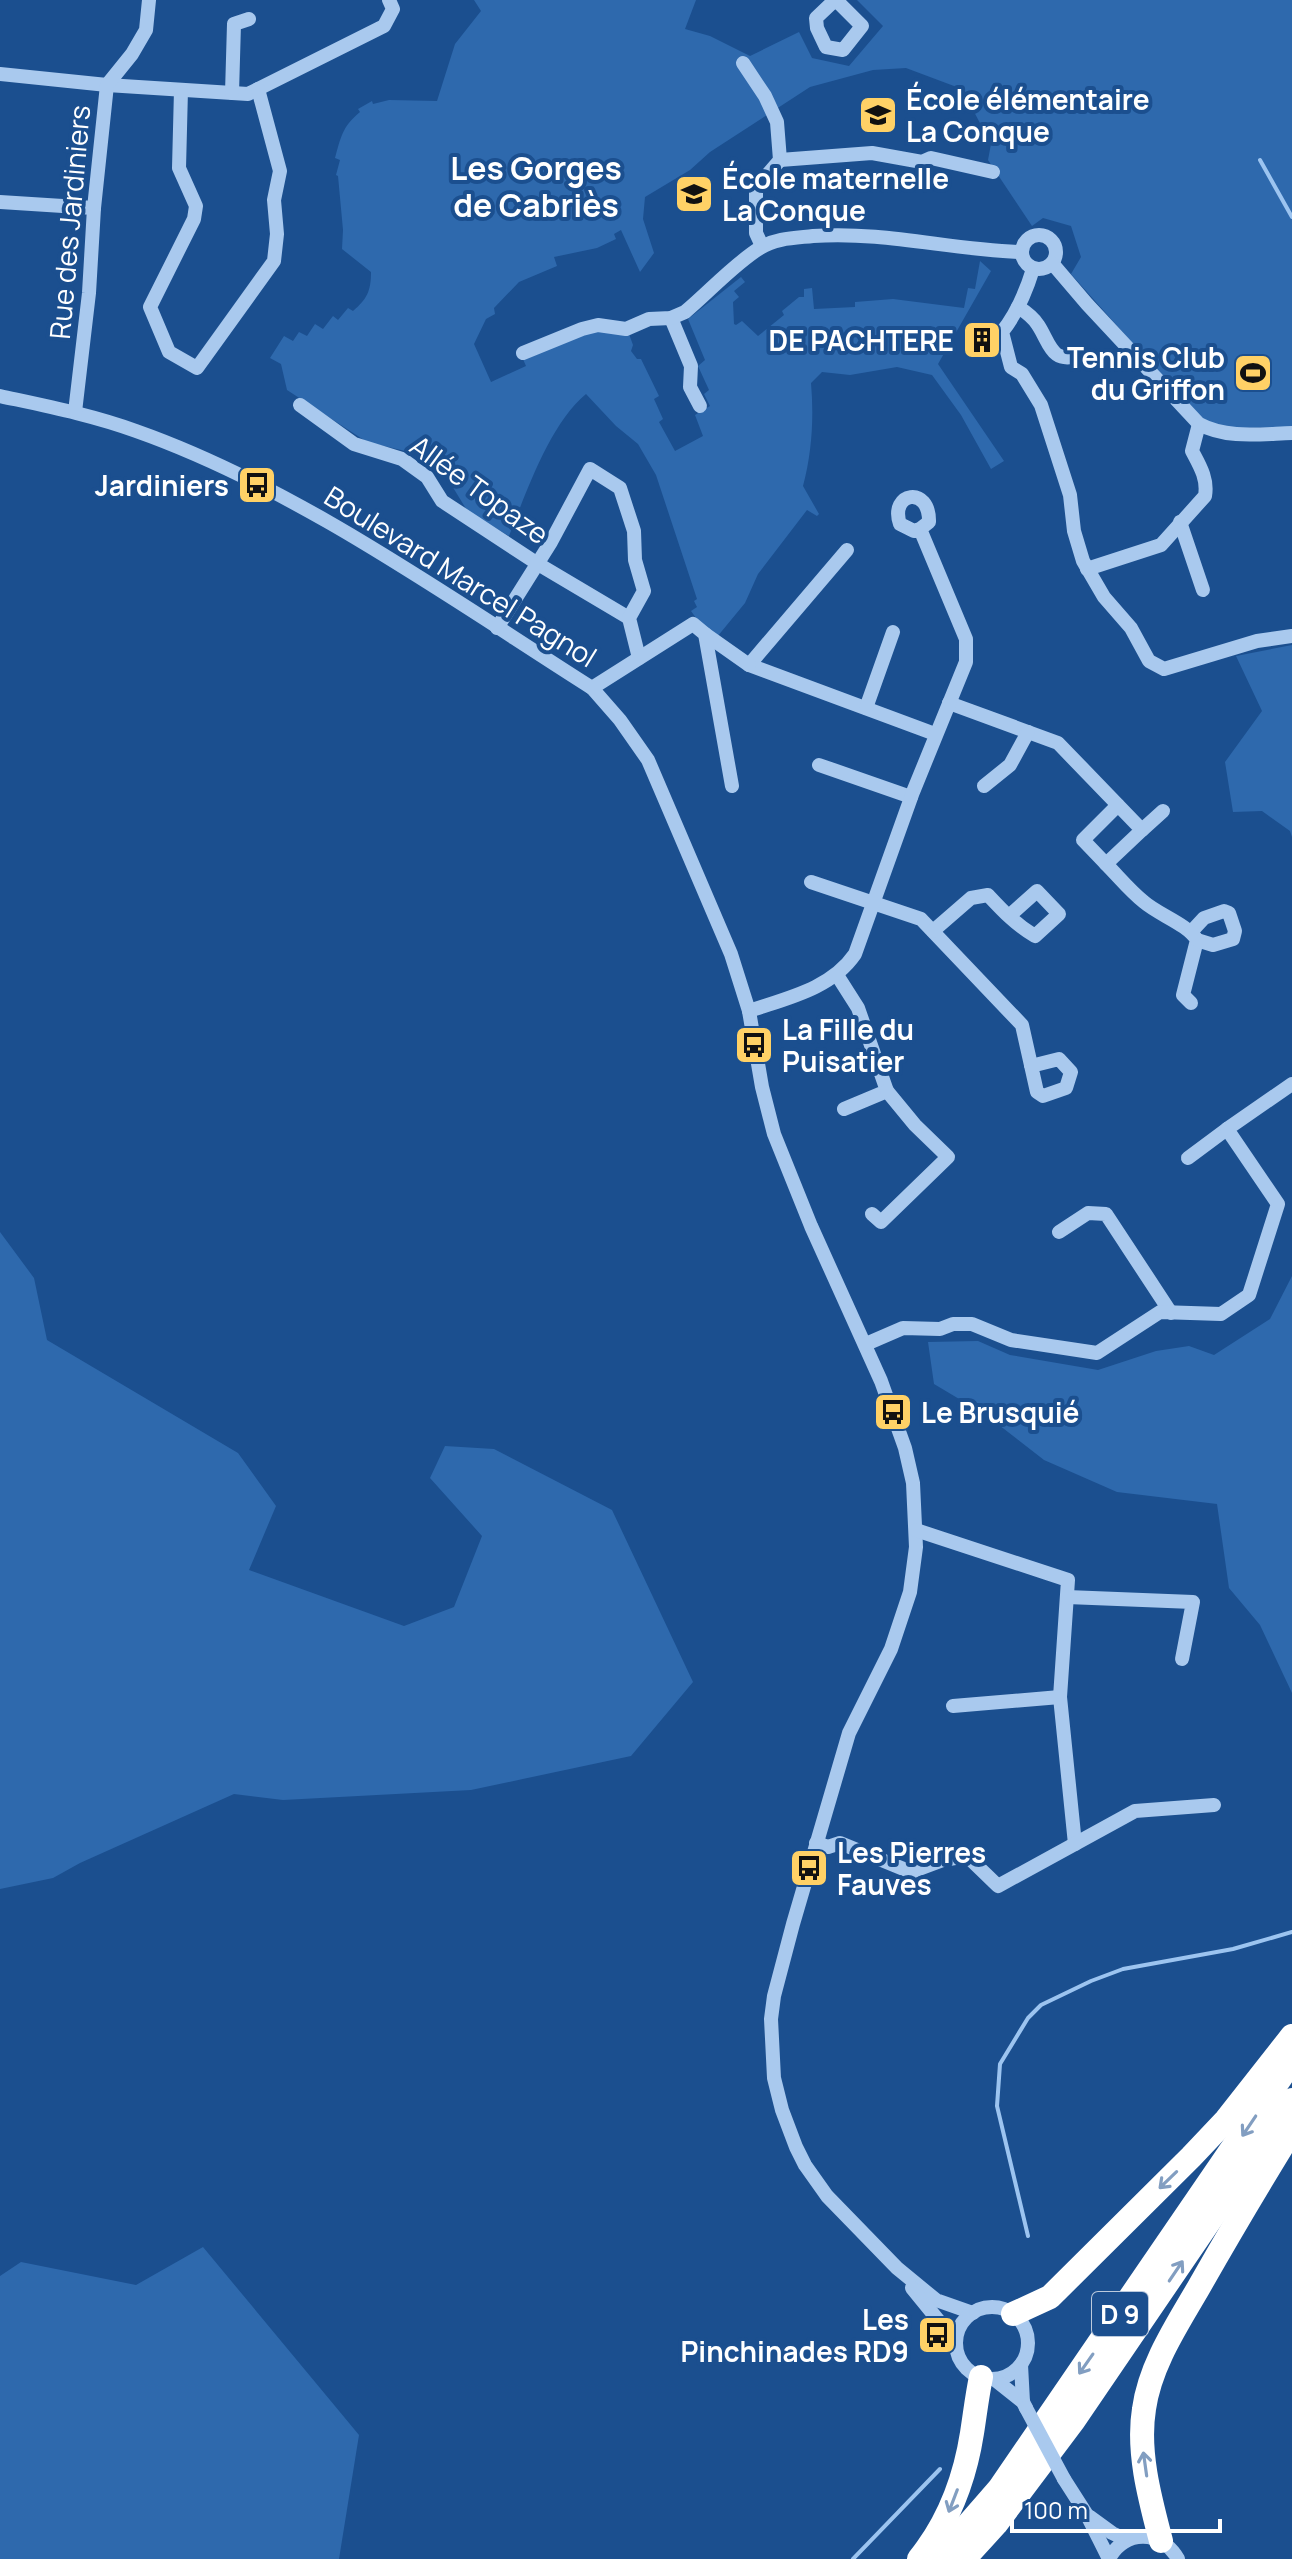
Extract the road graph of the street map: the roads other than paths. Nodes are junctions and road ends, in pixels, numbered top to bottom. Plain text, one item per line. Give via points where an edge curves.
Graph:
1 (149, 0) edge
2 (389, 0) edge
3 (249, 19) dead end
4 (743, 63) dead end
5 (0, 74) edge
6 (107, 85) junction
7 (258, 89) junction
8 (181, 90) junction
9 (232, 93) junction
10 (780, 160) junction
11 (993, 172) dead end
12 (0, 202) edge
13 (94, 208) junction
14 (762, 246) junction
15 (1021, 252) junction
16 (1052, 263) junction
17 (1033, 269) junction
18 (1018, 307) junction
19 (671, 318) junction
20 (523, 353) dead end
21 (1080, 355) dead end
22 (0, 396) edge
23 (300, 405) dead end
24 (700, 406) dead end
25 (75, 412) junction
26 (1199, 424) junction
27 (1292, 433) edge
28 (1180, 522) junction
29 (920, 529) dead end
30 (847, 550) dead end
31 (538, 564) junction
32 (1087, 569) junction
33 (1203, 590) dead end
34 (629, 618) junction
35 (497, 628) junction
36 (893, 632) dead end
37 (705, 634) junction
38 (1292, 636) edge
39 (639, 658) junction
40 (749, 665) junction
41 (592, 688) junction
42 (949, 703) junction
43 (866, 708) junction
44 (1028, 732) junction
45 (935, 734) junction
46 (819, 765) dead end
47 (732, 786) dead end
48 (984, 786) dead end
49 (911, 797) junction
50 (1118, 805) junction
51 (1163, 811) dead end
52 (1142, 830) junction
53 (1106, 864) junction
54 (811, 882) dead end
55 (874, 903) junction
56 (1009, 916) dead end
57 (933, 931) junction
58 (837, 975) junction
59 (1191, 1003) dead end
60 (749, 1011) junction
61 (1031, 1066) dead end
62 (1292, 1084) edge
63 (887, 1091) junction
64 (844, 1109) dead end
65 (1227, 1129) junction
66 (1188, 1158) dead end
67 (872, 1214) dead end
68 (1059, 1232) dead end
69 (1171, 1313) junction
70 (866, 1344) junction
71 (916, 1530) junction
72 (1067, 1597) junction
73 (1182, 1659) dead end
74 (1060, 1697) junction
75 (953, 1706) dead end
76 (1214, 1805) dead end
77 (822, 1825) junction
78 (816, 1843) junction
79 (840, 1843) junction
80 (1075, 1844) junction
81 (1292, 2036) edge
82 (1292, 2061) edge
83 (1292, 2100) edge
84 (1292, 2130) edge
85 (897, 2268) junction
86 (973, 2313) junction
87 (1013, 2314) junction
88 (956, 2342) junction
89 (1021, 2365) junction
90 (988, 2378) junction
91 (1024, 2405) junction
92 (1087, 2515) junction
93 (1127, 2540) junction
94 (1161, 2541) junction
95 (919, 2559) edge
96 (938, 2559) edge
97 (964, 2559) edge
98 (1109, 2559) edge
99 (1178, 2559) edge

1 - 6 street, Rue des Jardiniers via 146,30
2 - 7 street via 393,9 384,26
3 - 9 street via 234,24
4 - 10 street via 777,122
5 - 6 street
6 - 8 street
6 - 13 street, Rue des Jardiniers
7 - 8 street via 280,171 274,200 274,261 197,368 169,352 150,307 196,206 179,168
7 - 9 street
8 - 9 street
10 - 11 street via 872,153 922,162 931,158
10 - 14 street via 756,188 756,233
12 - 13 street
13 - 25 street, Rue des Jardiniers
14 - 15 street via 830,235 881,236
14 - 19 street
15 - 16 street via 1026,239 1047,237 1056,249
15 - 17 street
16 - 17 street
16 - 26 street
17 - 18 street
18 - 21 street via 1031,315 1054,352 1069,359
18 - 32 street via 1002,332 1005,347 1011,367 1022,374 1041,405
19 - 20 street via 649,319 626,329 598,325
19 - 24 street
22 - 25 street, Boulevard Marcel Pagnol
23 - 31 street, Allée Topaze via 354,444 402,459 427,477 442,501
25 - 35 street, Boulevard Marcel Pagnol via 224,468 310,513
26 - 27 street via 1230,434
26 - 28 street via 1192,451 1207,486 1205,496
28 - 32 street via 1161,545
28 - 33 street
29 - 42 street via 966,639 966,662
30 - 40 street
31 - 34 street, Allée Topaze
31 - 34 street via 590,469 620,488 634,531 644,591
31 - 35 street
32 - 38 street via 1149,661 1164,669
34 - 39 street
35 - 41 street, Boulevard Marcel Pagnol
36 - 43 street
37 - 39 street via 693,624
37 - 40 street
37 - 47 street
39 - 41 street
40 - 43 street
41 - 60 street, Boulevard Marcel Pagnol via 648,760 731,954
42 - 44 street
42 - 45 street
43 - 45 street
44 - 48 street via 1010,765
44 - 50 street via 1058,743
45 - 49 street
46 - 49 street
49 - 55 street
50 - 52 street
50 - 53 street via 1083,840
51 - 52 street
52 - 53 street
53 - 59 street via 1142,901 1194,936 1183,995
54 - 55 street
55 - 57 street via 921,919
55 - 58 street via 855,954
56 - 57 street via 988,895 971,898
57 - 61 street via 1022,1025
58 - 60 street
58 - 63 street via 858,1008
60 - 70 street, Boulevard Marcel Pagnol via 774,1134
62 - 65 street
63 - 64 street
63 - 67 street via 948,1157 881,1222
65 - 66 street
65 - 69 street via 1278,1204 1271,1228 1249,1295 1221,1314
68 - 69 street via 1088,1213 1106,1214
69 - 70 street via 1160,1312 1097,1353 1011,1340 972,1324 903,1328
70 - 71 street, Boulevard Marcel Pagnol via 905,1448
71 - 72 street via 1068,1580
71 - 77 street, Boulevard Marcel Pagnol via 910,1592 899,1630 849,1733
72 - 73 street via 1193,1602
72 - 74 street
74 - 75 street
74 - 80 street
76 - 80 street via 1135,1811
77 - 78 street, Boulevard Marcel Pagnol
77 - 79 street via 834,1829
78 - 79 street
78 - 85 street, Boulevard Marcel Pagnol via 774,1996 774,2078 796,2147 810,2172
79 - 80 street via 911,1872 967,1856 998,1886
81 -> 87 highway via 1191,2157 1050,2297
82 -> 96 highway, D 9 via 999,2489
97 -> 83 highway, D 9 via 1074,2420
94 -> 84 highway via 1141,2437 1147,2391 1174,2330
85 - 86 street, Boulevard Marcel Pagnol via 936,2300
85 - 88 street, Boulevard Marcel Pagnol
86 - 87 street via 993,2307
86 - 88 street via 958,2330
87 - 89 street via 1028,2343
88 - 90 street via 963,2365
89 - 90 street via 1004,2377
89 - 91 street
90 - 91 street
90 -> 95 highway via 956,2496
91 - 92 street, bridge
92 - 93 street
92 - 98 street
93 - 94 street via 1144,2536
93 - 98 street
94 - 99 street

